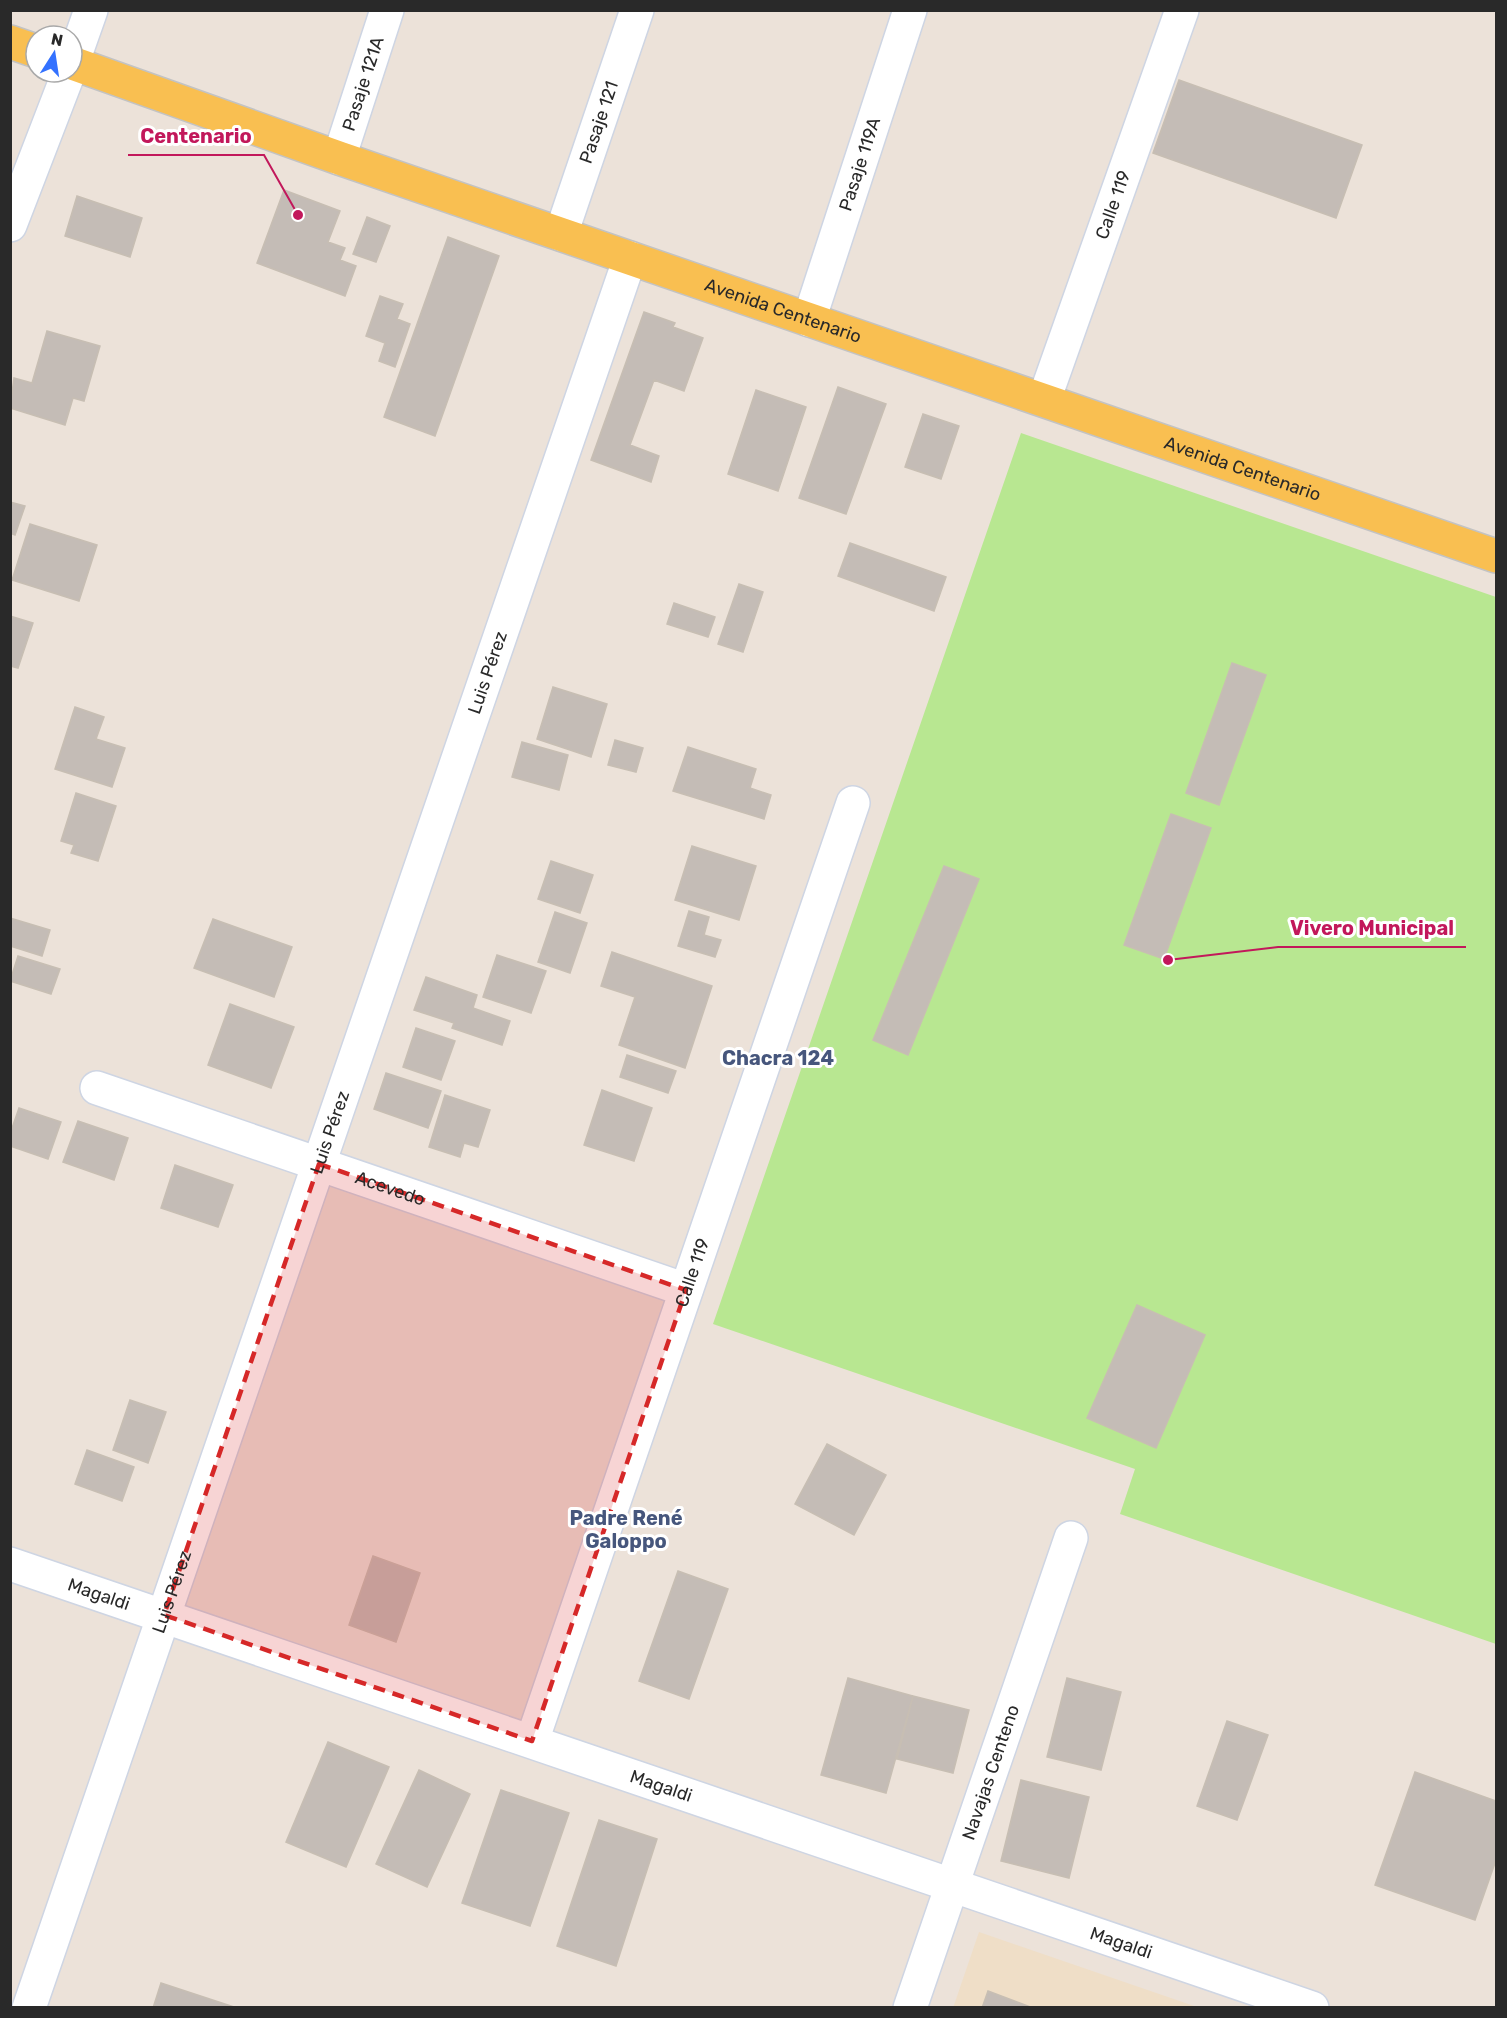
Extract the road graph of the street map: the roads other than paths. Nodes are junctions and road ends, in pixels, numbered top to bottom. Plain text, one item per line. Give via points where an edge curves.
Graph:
1 (91, 10) edge
2 (387, 10) edge
3 (637, 10) edge
4 (910, 10) edge
5 (1182, 10) edge
6 (84, 30) edge
7 (84, 67) edge
8 (64, 84) edge
9 (339, 158) junction
10 (10, 225) edge
11 (561, 234) junction
12 (630, 258) junction
13 (809, 320) junction
14 (1044, 400) junction
15 (1497, 556) edge
16 (853, 804) dead end
17 (97, 1088) dead end
18 (319, 1164) junction
19 (686, 1290) junction
20 (1071, 1538) dead end
21 (10, 1564) edge
22 (164, 1615) junction
23 (532, 1741) junction
24 (952, 1885) junction
25 (29, 2007) edge
26 (910, 2007) edge
27 (1312, 2007) edge

1 - 6 street
2 - 9 street, Pasaje 121A
3 - 11 street, Pasaje 121
4 - 13 street, Pasaje 119A
5 - 14 street, Calle 119
7 - 9 main road, Avenida Centenario
8 - 10 street
9 - 11 main road, Avenida Centenario
11 - 12 main road, Avenida Centenario
12 - 13 main road, Avenida Centenario
12 - 18 street, Luis Pérez
13 - 14 main road, Avenida Centenario
14 - 15 main road, Avenida Centenario
16 - 19 street, Calle 119
17 - 18 street, Acevedo
18 - 19 street, Acevedo
18 - 22 street, Luis Pérez
19 - 23 street, Calle 119
20 - 24 street, Navajas Centeno
21 - 22 street, Magaldi
22 - 23 street, Magaldi
22 - 25 street, Luis Pérez
23 - 24 street, Magaldi
24 - 26 street, Navajas Centeno
24 - 27 street, Magaldi

